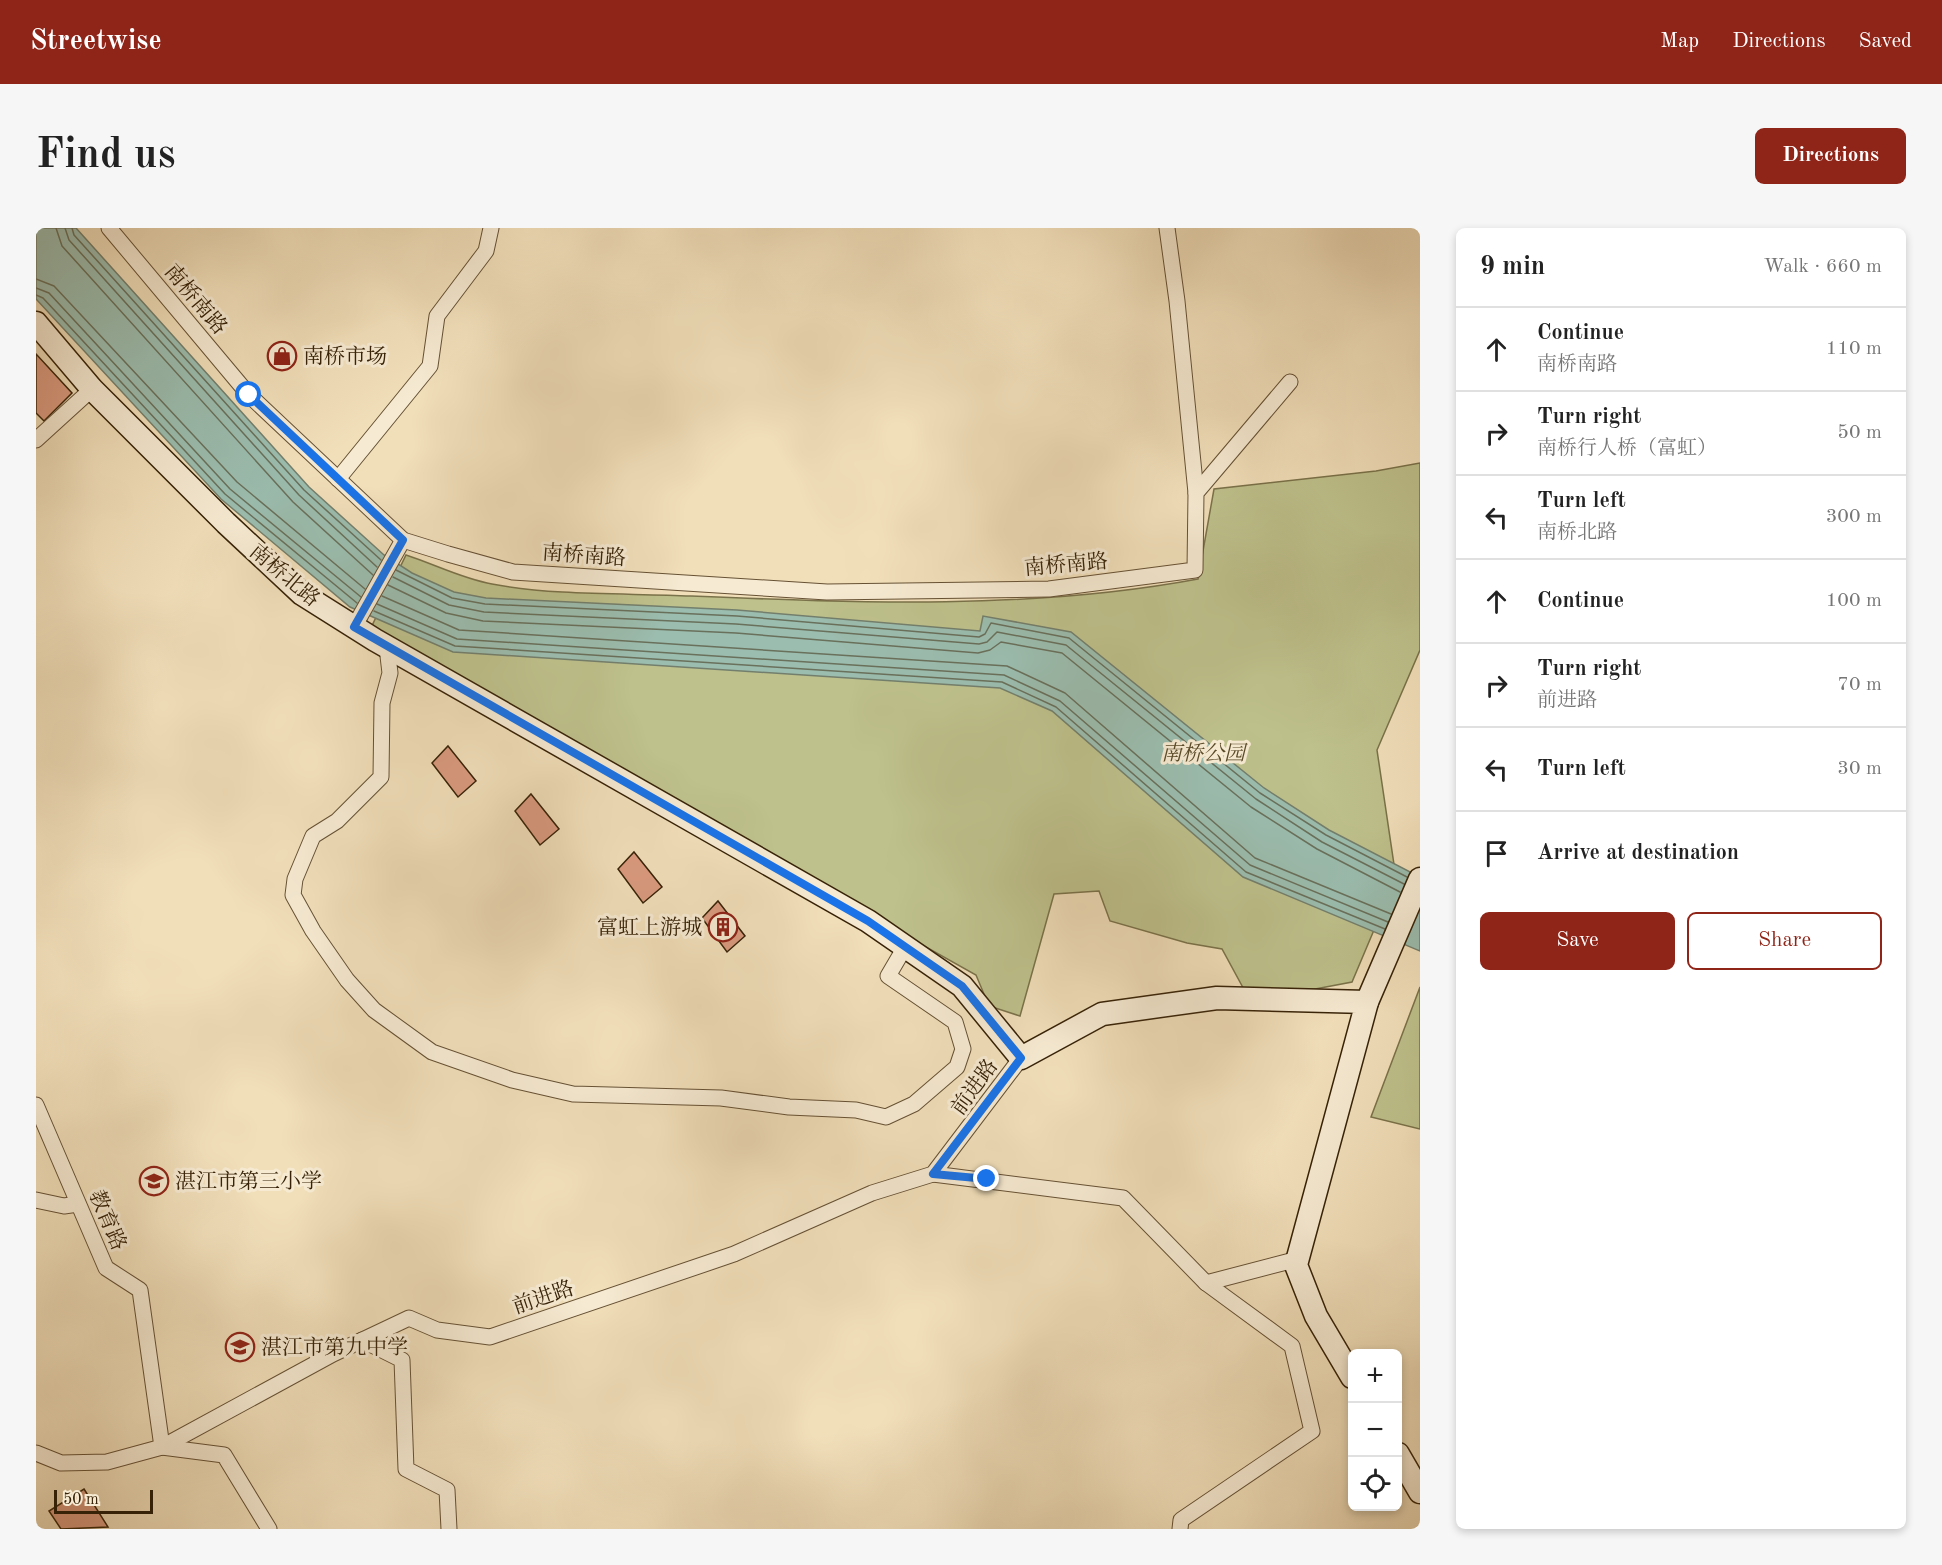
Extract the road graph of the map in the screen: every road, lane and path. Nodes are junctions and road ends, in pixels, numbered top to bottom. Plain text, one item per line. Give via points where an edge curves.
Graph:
1 (109, 228) edge
2 (490, 228) edge
3 (1167, 228) edge
4 (36, 323) edge
5 (1290, 382) dead end
6 (92, 389) junction
7 (36, 440) edge
8 (338, 479) junction
9 (1197, 493) junction
10 (403, 540) junction
11 (354, 627) junction
12 (388, 656) dead end
13 (1418, 883) edge
14 (905, 947) junction
15 (1367, 1002) junction
16 (1021, 1058) junction
17 (36, 1105) edge
18 (933, 1174) junction
19 (36, 1200) edge
20 (78, 1204) junction
21 (1298, 1259) junction
22 (1206, 1283) junction
23 (362, 1340) junction
24 (1348, 1369) edge
25 (162, 1447) junction
26 (36, 1453) edge
27 (1400, 1457) edge
28 (1420, 1492) edge
29 (269, 1529) edge
30 (449, 1529) edge
31 (1179, 1529) edge

1 - 8 street, 南桥南路 via 249,395
2 - 8 street via 486,251 437,316 430,366
3 - 9 street
4 - 6 street, 南桥北路
5 - 9 street
6 - 7 street
6 - 11 street, 南桥北路 via 302,594
8 - 10 street, 南桥南路
9 - 10 street, 南桥南路 via 1195,570 1049,589 827,592 513,572
10 - 11 street
11 - 14 street, 南桥北路 via 868,921
12 - 14 street via 390,673 382,703 381,777 337,821 313,836 295,879 293,895 313,931 354,988 374,1010 432,1052 512,1080 573,1094 721,1098 856,1110 886,1117 914,1104 957,1067 963,1048 955,1022 888,976
13 - 15 street
14 - 16 street, 南桥北路 via 962,986
15 - 16 street via 1217,998 1102,1014
15 - 21 street
16 - 18 street, 前进路
17 - 20 street, 教育路
18 - 22 street via 1123,1198
18 - 23 street, 前进路 via 872,1193 734,1254 490,1337 437,1330 409,1318
19 - 20 street via 64,1206
20 - 25 street, 教育路 via 106,1268 140,1290
21 - 22 street
21 - 24 street via 1296,1265 1316,1316
22 - 31 street via 1292,1346 1312,1431 1181,1520
23 - 25 street, 前进路
23 - 30 street via 402,1360 406,1469 447,1490
25 - 26 street, 前进路 via 107,1462 61,1463
25 - 29 street via 224,1455
27 - 28 street

